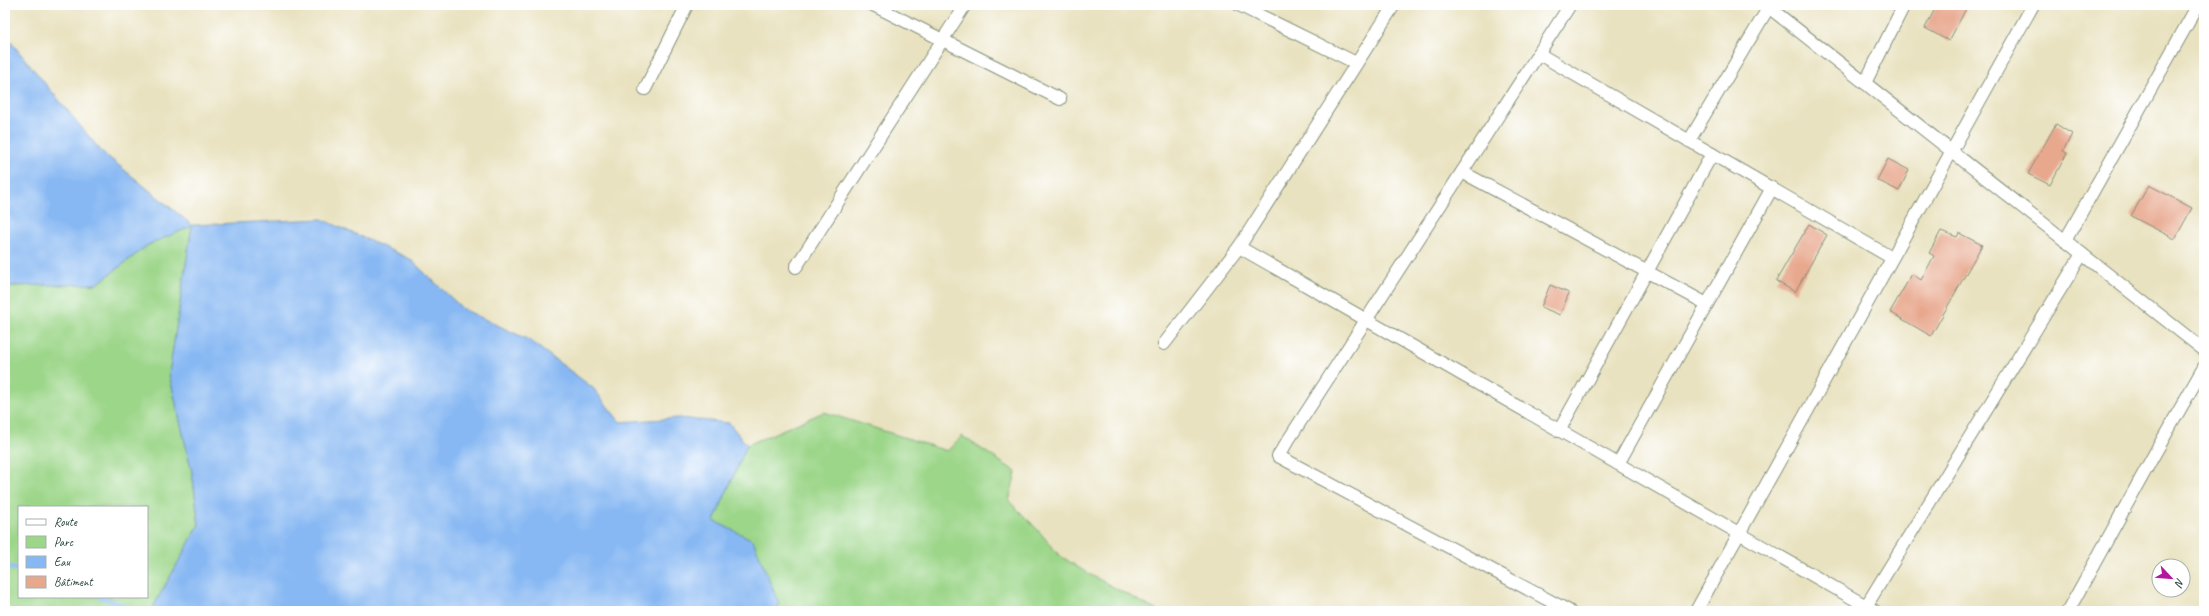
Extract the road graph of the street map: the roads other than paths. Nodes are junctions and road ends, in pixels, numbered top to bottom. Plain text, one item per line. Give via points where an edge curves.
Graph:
1 (687, 5) edge
2 (873, 5) edge
3 (965, 5) edge
4 (1239, 5) edge
5 (1394, 5) edge
6 (1570, 5) edge
7 (1904, 5) edge
8 (2033, 5) edge
9 (2198, 5) edge
10 (1768, 6) edge
11 (943, 39) junction
12 (1539, 54) junction
13 (1356, 64) junction
14 (1865, 83) junction
15 (645, 89) dead end
16 (1060, 99) dead end
17 (1689, 140) junction
18 (1952, 152) junction
19 (1712, 154) junction
20 (1462, 172) junction
21 (1772, 188) junction
22 (2065, 241) junction
23 (1239, 247) junction
24 (2082, 254) junction
25 (1892, 258) junction
26 (796, 267) dead end
27 (1647, 272) junction
28 (1707, 304) junction
29 (1366, 320) junction
30 (1164, 344) dead end
31 (2204, 350) edge
32 (2204, 367) edge
33 (1559, 431) junction
34 (1618, 464) junction
35 (1739, 534) junction
36 (1868, 609) edge
37 (1569, 611) edge
38 (1696, 611) edge
39 (2068, 611) edge

1 - 15 street
2 - 11 street
3 - 11 street
4 - 13 street
5 - 13 street
6 - 12 street
7 - 14 street
8 - 18 street
9 - 22 street
10 - 14 street
10 - 17 street
11 - 16 street
11 - 26 street
12 - 17 street
12 - 20 street
13 - 23 street
14 - 18 street
17 - 19 street
18 - 22 street
18 - 25 street
19 - 21 street
19 - 27 street
20 - 27 street
20 - 29 street
21 - 25 street
21 - 28 street
22 - 24 street
23 - 29 street
23 - 30 street
24 - 31 street
24 - 36 street
25 - 35 street
27 - 28 street
27 - 33 street
28 - 34 street
29 - 33 street
29 - 37 street via 1278,456
32 - 39 street via 2154,452
33 - 34 street
34 - 35 street
35 - 36 street
35 - 38 street

